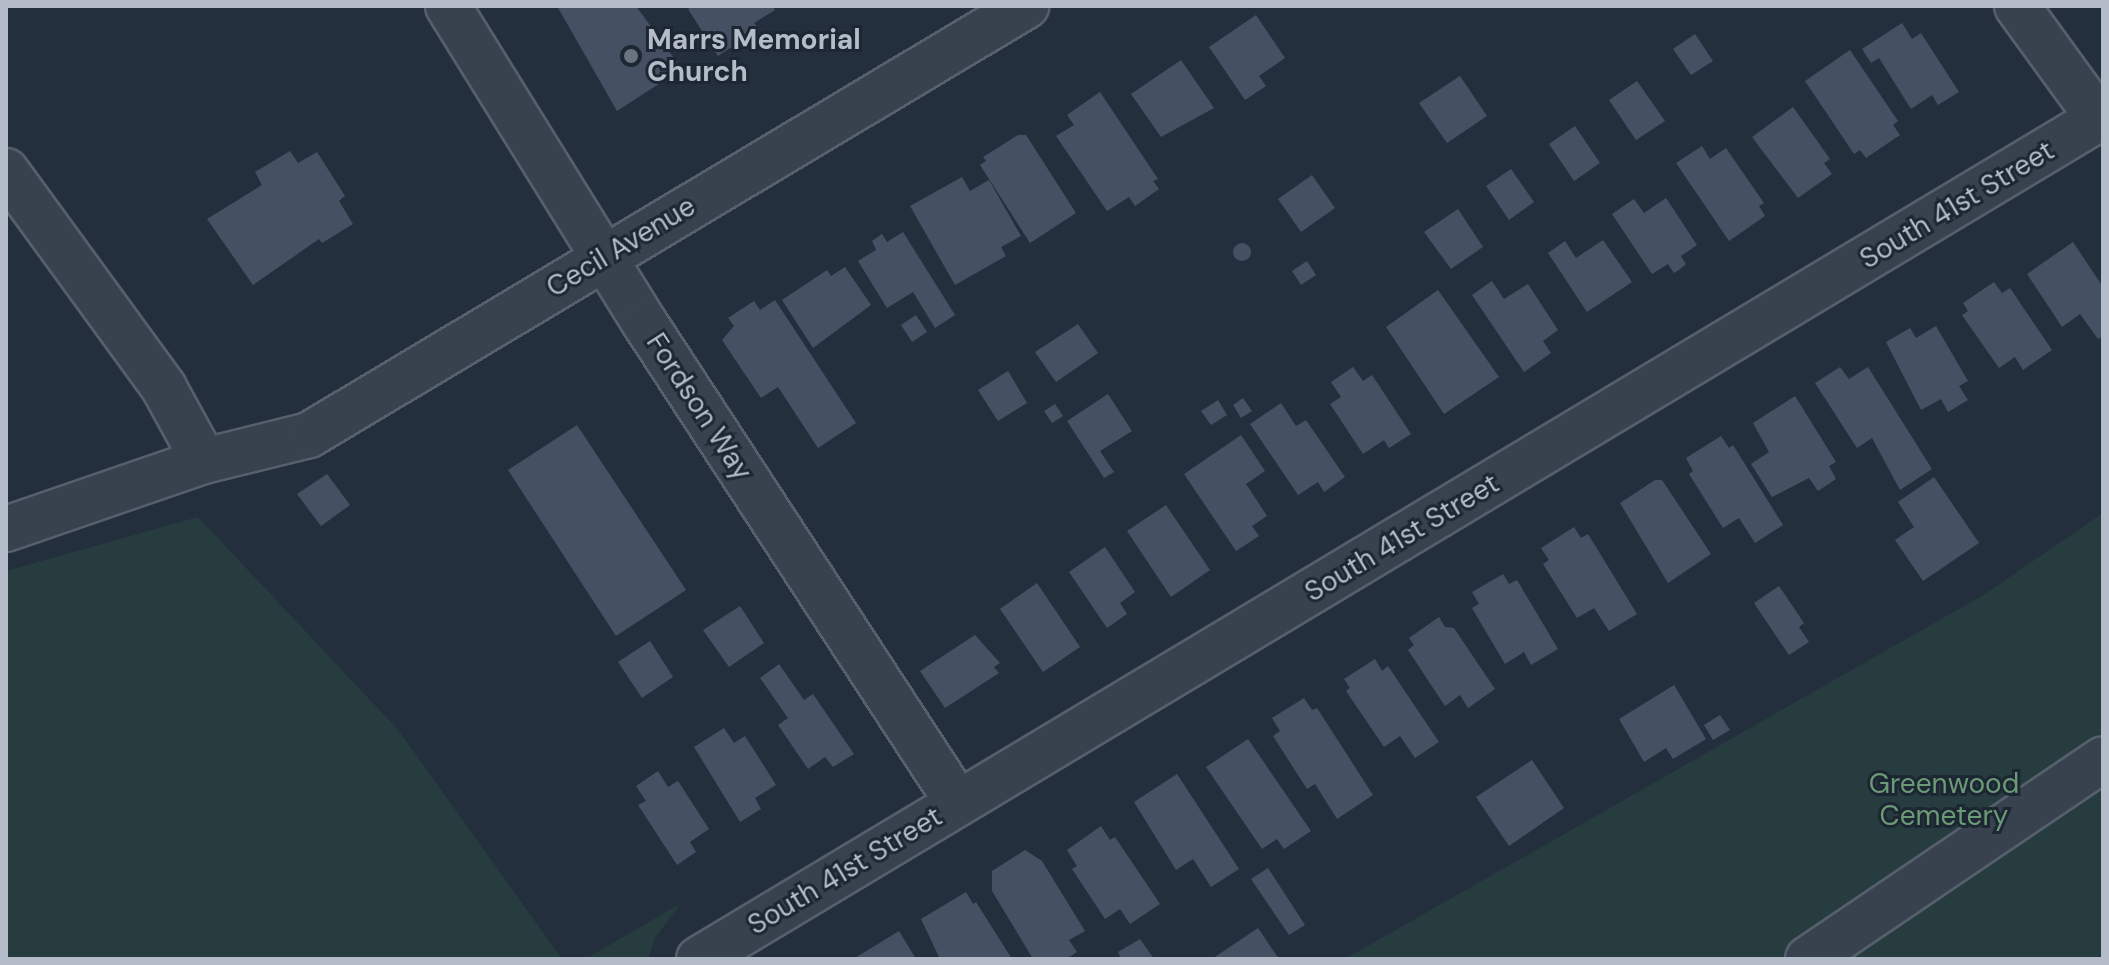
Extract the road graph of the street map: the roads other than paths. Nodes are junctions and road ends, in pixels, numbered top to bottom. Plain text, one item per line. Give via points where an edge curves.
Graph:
1 (448, 6) edge
2 (1026, 6) edge
3 (2017, 6) edge
4 (2101, 117) edge
5 (6, 171) edge
6 (605, 255) junction
7 (204, 461) junction
8 (6, 529) edge
9 (2103, 759) edge
10 (958, 803) junction
11 (699, 959) edge
12 (1808, 959) edge

1 - 6 street, Fordson Way
2 - 6 street, Cecil Avenue
3 - 4 street
4 - 10 street, South 41st Street
5 - 7 street via 164,388
6 - 7 street, Cecil Avenue via 414,377 309,435
6 - 10 street, Fordson Way
7 - 8 street, Cecil Avenue
9 - 12 street
10 - 11 street, South 41st Street

